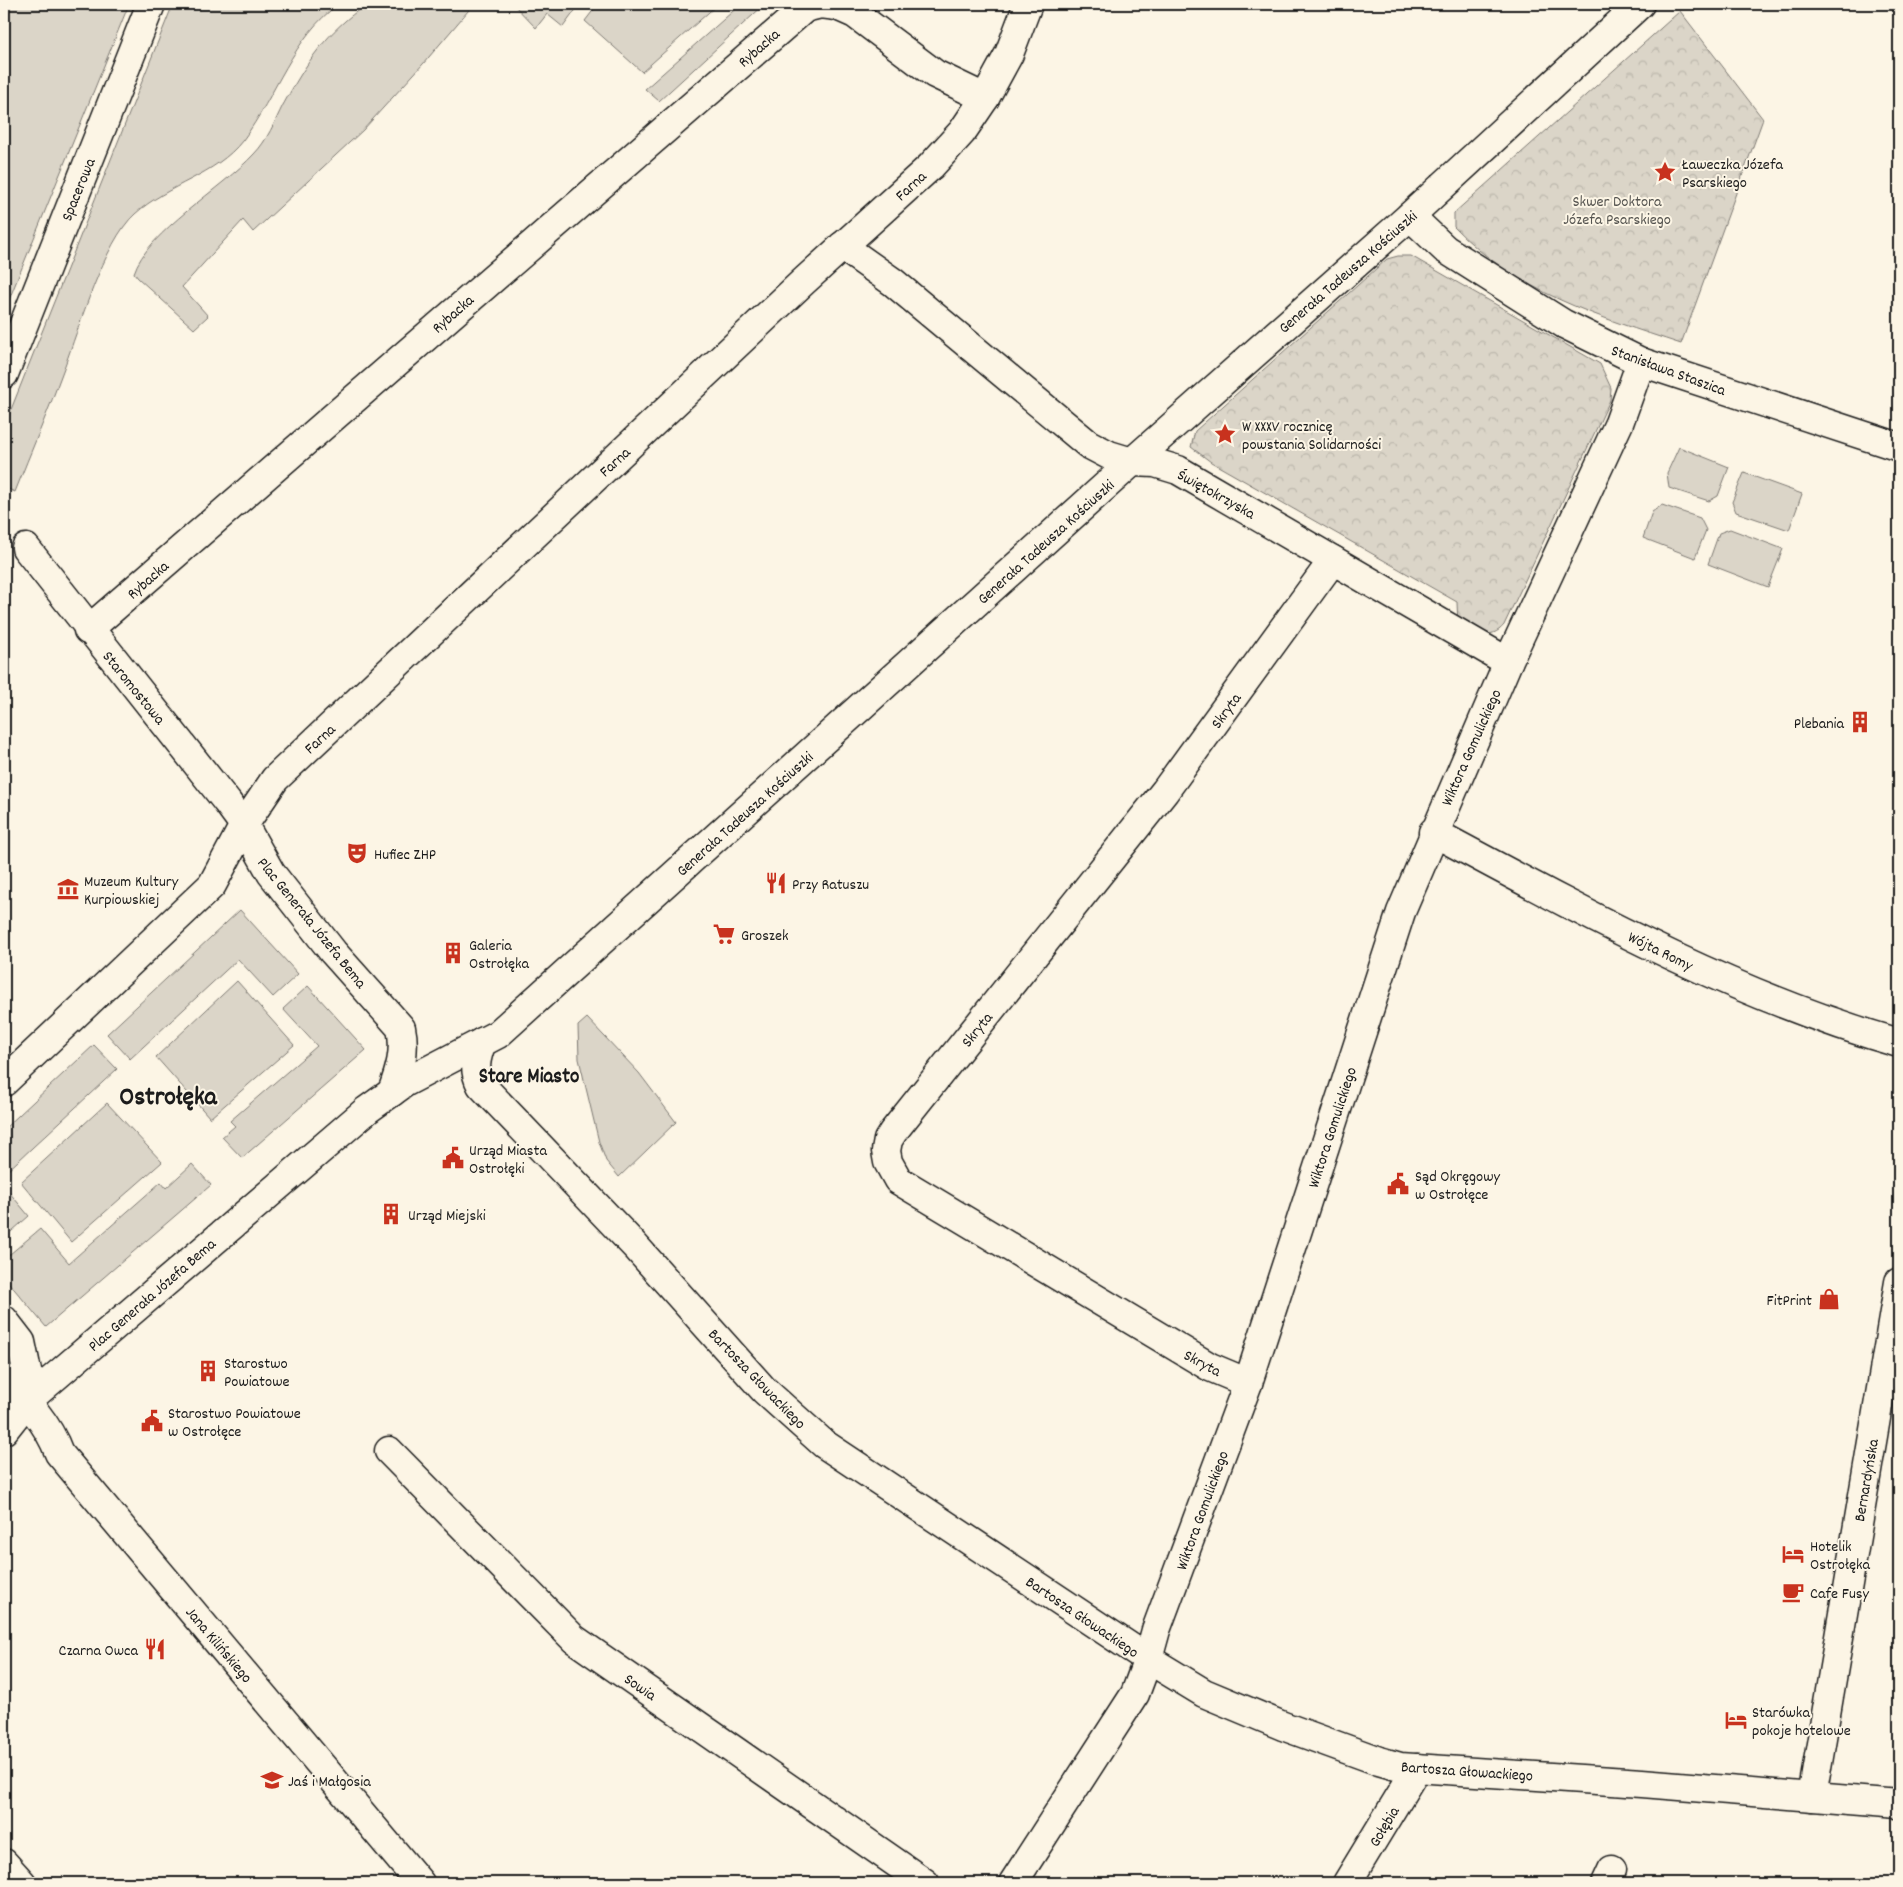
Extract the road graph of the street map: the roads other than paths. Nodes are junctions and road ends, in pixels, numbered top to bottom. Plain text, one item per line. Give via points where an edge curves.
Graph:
1 (151, 4) edge
2 (821, 4) edge
3 (1028, 4) edge
4 (1640, 4) edge
5 (985, 98) junction
6 (1410, 216) junction
7 (842, 246) junction
8 (1641, 362) junction
9 (4, 374) edge
10 (1899, 447) edge
11 (1132, 462) junction
12 (26, 548) dead end
13 (1333, 560) junction
14 (88, 630) junction
15 (1508, 662) junction
16 (244, 825) junction
17 (1433, 832) junction
18 (482, 1042) junction
19 (1899, 1043) edge
20 (440, 1064) joint
21 (4, 1082) edge
22 (392, 1092) junction
23 (1899, 1282) edge
24 (4, 1320) edge
25 (4, 1378) edge
26 (1248, 1383) junction
27 (27, 1401) junction
28 (4, 1430) edge
29 (389, 1451) dead end
30 (1148, 1659) junction
31 (1417, 1768) junction
32 (1812, 1797) junction
33 (1899, 1804) edge
34 (4, 1863) edge
35 (22, 1883) edge
36 (420, 1883) edge
37 (925, 1883) edge
38 (1013, 1883) edge
39 (1347, 1883) edge

1 - 9 street, Spacerowa
2 - 5 street via 837,6 855,14 935,74
2 - 14 street, Rybacka via 805,8 789,19
3 - 5 street, Farna via 1009,54
4 - 6 street, Generała Tadeusza Kościuszki
5 - 7 street, Farna via 962,132 931,166
6 - 8 street, Stanisława Staszica via 1445,250 1564,324
6 - 11 street, Generała Tadeusza Kościuszki
7 - 11 street, Świętokrzyska via 893,282 1088,444 1108,455
7 - 16 street, Farna via 275,779
8 - 10 street, Stanisława Staszica
8 - 15 street, Wiktora Gomulickiego via 1619,423
11 - 13 street, Świętokrzyska via 1155,463 1178,470
11 - 18 street, Generała Tadeusza Kościuszki via 498,1034
12 - 14 street, Staromostowa
13 - 15 street, Świętokrzyska
13 - 26 street, Skryta via 1165,791 903,1119 888,1140 886,1152 898,1180 1210,1367
14 - 16 street, Staromostowa
15 - 17 street, Wiktora Gomulickiego
16 - 21 street via 212,885
16 - 22 street, Plac Generała Józefa Bema via 271,873 333,952 400,1028 403,1055
17 - 19 street, Wójta Romy via 1660,952 1798,1011
17 - 26 street, Wiktora Gomulickiego via 1401,912
18 - 20 street, Generała Tadeusza Kościuszki
18 - 30 street, Bartosza Głowackiego via 476,1061 481,1086 636,1247 782,1408 824,1444
20 - 22 street, Plac Generała Józefa Bema
22 - 27 street, Plac Generała Józefa Bema via 250,1208
23 - 32 street, Bernardyńska
24 - 27 street via 21,1342 28,1376
25 - 27 street
26 - 30 street, Wiktora Gomulickiego
27 - 28 street, Plac Generała Józefa Bema
27 - 36 street, Jana Kilińskiego via 54,1436 60,1452
29 - 37 street, Sowia via 574,1639
30 - 31 street, Bartosza Głowackiego via 1204,1692 1283,1726 1379,1761
30 - 38 street, Wiktora Gomulickiego via 1134,1694
31 - 32 street, Bartosza Głowackiego
31 - 39 street, Gołębia
32 - 33 street, Bartosza Głowackiego
34 - 35 street

